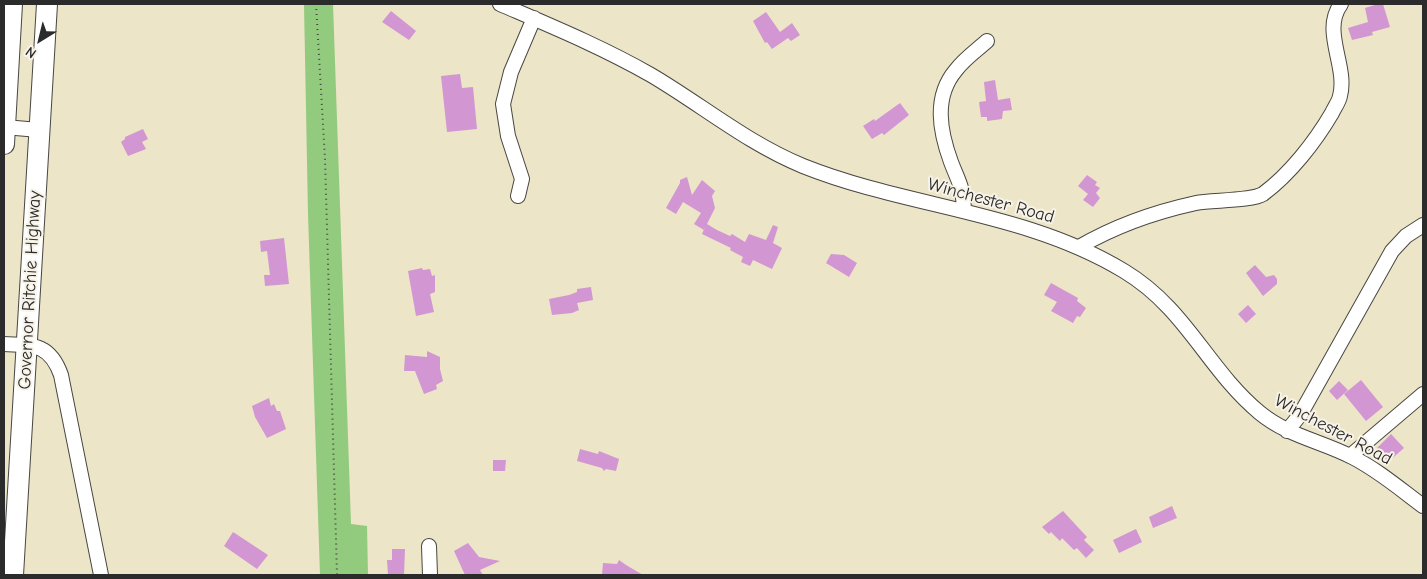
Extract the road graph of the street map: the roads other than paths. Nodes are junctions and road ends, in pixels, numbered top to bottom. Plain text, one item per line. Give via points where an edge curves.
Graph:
1 (12, 4) edge
2 (47, 4) edge
3 (500, 4) edge
4 (1341, 4) edge
5 (534, 18) junction
6 (987, 41) dead end
7 (39, 130) junction
8 (4, 132) edge
9 (518, 196) dead end
10 (964, 210) junction
11 (1423, 225) edge
12 (1079, 247) junction
13 (4, 344) edge
14 (27, 345) junction
15 (1423, 394) edge
16 (1287, 431) junction
17 (1350, 456) junction
18 (1423, 506) edge
19 (429, 546) dead end
20 (13, 575) edge
21 (101, 575) edge
22 (430, 575) edge

1 - 8 highway
2 - 7 highway, Governor Ritchie Highway
3 - 5 street, Winchester Road
4 - 12 street via 1337,9 1333,35 1341,67 1340,96 1297,161 1262,195 1197,203 1151,215
5 - 9 street via 511,72 503,104 508,136 522,179
5 - 10 street, Winchester Road via 631,63 734,130 781,156 859,186
6 - 10 street via 955,70 940,108 940,121 951,162 963,189
7 - 8 street
7 - 14 highway, Governor Ritchie Highway
10 - 12 street, Winchester Road via 1020,225
11 - 16 street via 1392,251 1300,415
12 - 16 street, Winchester Road via 1122,269 1162,298 1239,394 1262,415
13 - 14 street
14 - 20 highway, Governor Ritchie Highway
14 - 21 street via 45,350 56,361 61,375
15 - 17 street
16 - 17 street, Winchester Road
17 - 18 street, Winchester Road
19 - 22 street

